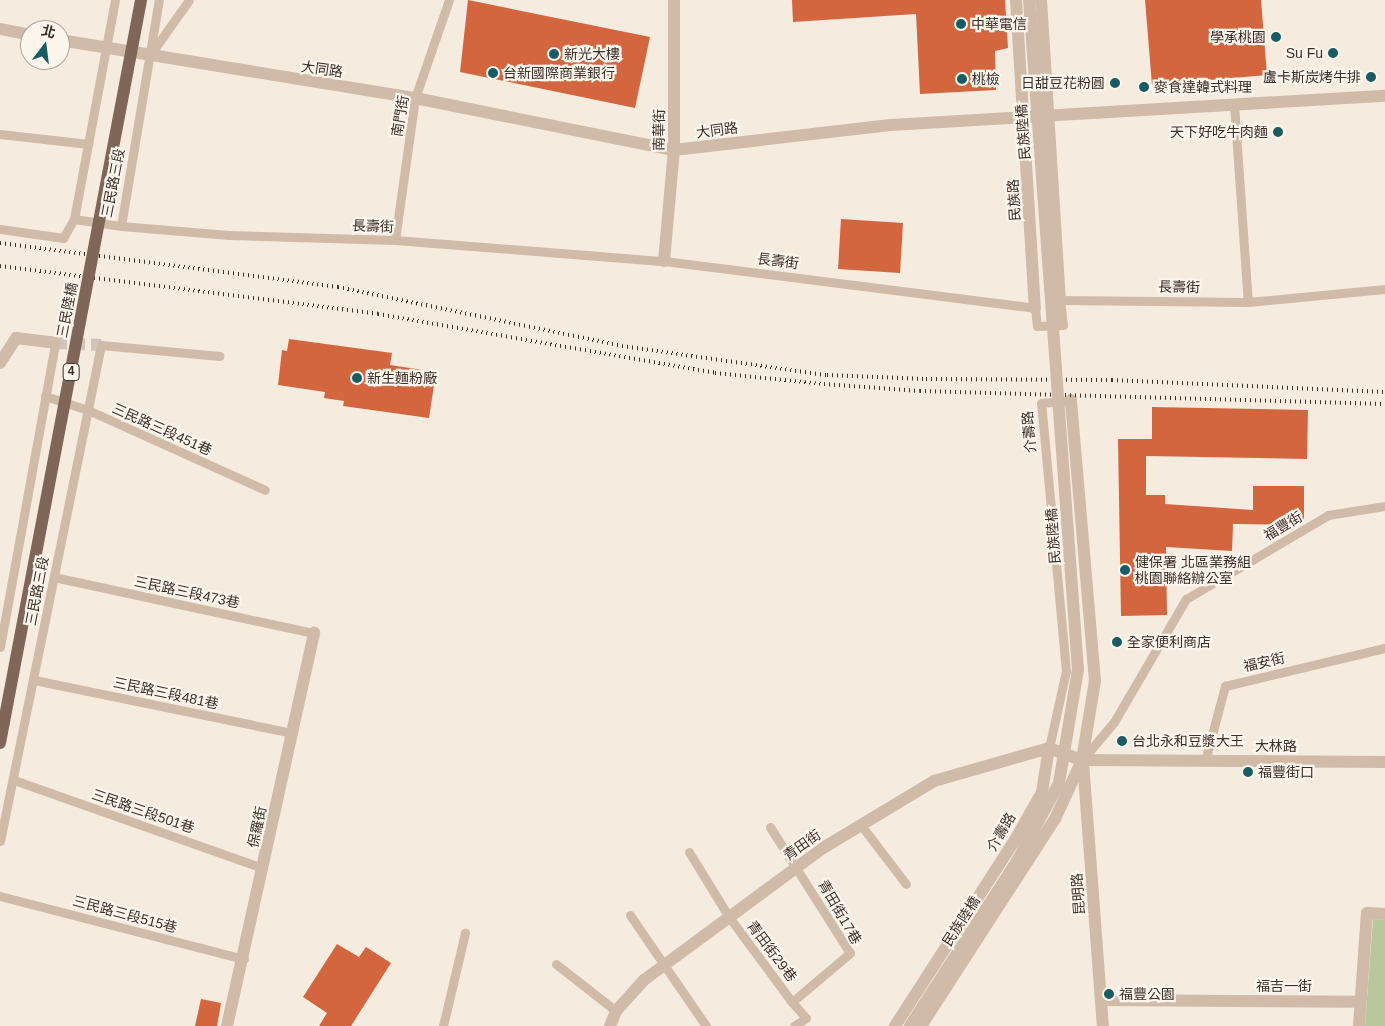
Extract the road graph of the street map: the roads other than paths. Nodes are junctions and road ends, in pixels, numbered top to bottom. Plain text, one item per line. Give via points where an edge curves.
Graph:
1 (114, 0) edge
2 (142, 0) edge
3 (159, 0) edge
4 (189, 0) edge
5 (449, 0) edge
6 (674, 0) edge
7 (1016, 0) edge
8 (1029, 0) edge
9 (1041, 0) edge
10 (0, 29) edge
11 (20, 33) edge
12 (70, 42) edge
13 (106, 48) junction
14 (149, 56) junction
15 (1385, 96) edge
16 (415, 98) junction
17 (1234, 104) junction
18 (1048, 114) junction
19 (1025, 116) junction
20 (0, 134) edge
21 (88, 144) junction
22 (674, 150) junction
23 (74, 219) junction
24 (122, 226) junction
25 (0, 229) edge
26 (395, 240) junction
27 (664, 260) junction
28 (1385, 288) edge
29 (1060, 300) junction
30 (1248, 302) junction
31 (1035, 308) junction
32 (55, 343) joint
33 (219, 356) dead end
34 (0, 363) edge
35 (46, 396) junction
36 (1071, 400) joint
37 (88, 410) junction
38 (265, 490) dead end
39 (1385, 506) edge
40 (54, 577) junction
41 (1060, 608) junction
42 (1089, 617) junction
43 (314, 633) joint
44 (0, 646) edge
45 (1385, 648) edge
46 (34, 680) junction
47 (292, 733) junction
48 (0, 743) edge
49 (1049, 748) junction
50 (1082, 760) junction
51 (1205, 760) junction
52 (1385, 762) edge
53 (14, 780) junction
54 (861, 825) junction
55 (770, 827) dead end
56 (0, 842) edge
57 (689, 852) dead end
58 (797, 867) junction
59 (263, 868) junction
60 (906, 884) dead end
61 (0, 896) edge
62 (1385, 914) edge
63 (630, 915) dead end
64 (729, 917) junction
65 (465, 933) dead end
66 (244, 959) junction
67 (556, 964) dead end
68 (664, 966) junction
69 (1101, 1000) junction
70 (792, 1002) junction
71 (1360, 1002) junction
72 (616, 1011) junction
73 (228, 1026) edge
74 (444, 1026) edge
75 (610, 1026) edge
76 (706, 1026) edge
77 (794, 1026) edge
78 (895, 1026) edge
79 (910, 1026) edge
80 (921, 1026) edge
81 (1103, 1026) edge
82 (1359, 1026) edge

1 - 13 lane
2 - 48 main road, 三民陸橋 / 4, bridge
3 - 14 lane, 三民路三段
4 - 14 lane
5 - 16 lane, 南門街
6 - 22 street, 南華街
7 - 19 street, 民族路
8 - 79 street, 民族陸橋, bridge via 1078,670 1059,783 1016,863
9 - 18 street
10 - 11 street
12 - 13 street, 大同路
13 - 14 street, 大同路
13 - 21 lane
14 - 16 street, 大同路
14 - 24 lane, 三民路三段
15 - 17 street, 大同路
16 - 22 street, 大同路
16 - 26 lane, 南門街
17 - 18 street, 大同路
17 - 30 lane
18 - 19 street, 大同路
18 - 29 street
19 - 22 street, 大同路 via 891,125
19 - 31 street, 民族路
20 - 21 lane
21 - 23 lane
22 - 27 street, 南華街
23 - 24 lane, 三民路三段
23 - 25 lane via 63,238
24 - 26 lane, 長壽街 via 229,235
26 - 27 lane, 長壽街
27 - 31 lane, 長壽街
28 - 30 lane, 長壽街
29 - 30 lane, 長壽街
29 - 31 lane via 1063,325 1037,326
32 - 34 street via 16,338
32 - 35 lane, 三民路三段
33 - 37 lane, 三民路三段 via 101,345
35 - 37 lane, 三民路三段451巷
35 - 44 lane, 三民路三段
36 - 41 lane, 介壽路 via 1041,403
36 - 42 street, 介壽路
37 - 38 lane, 三民路三段451巷
37 - 40 lane, 三民路三段
39 - 50 lane, 福豐街 via 1328,515 1186,599 1114,722
40 - 43 lane, 三民路三段473巷
40 - 46 lane, 三民路三段
41 - 42 lane
41 - 49 lane, 介壽路 via 1066,671
42 - 50 street, 介壽路 via 1095,682
43 - 47 street, 保羅街
45 - 51 lane, 福安街 via 1225,686
46 - 47 lane, 三民路三段481巷
46 - 53 lane, 三民路三段
47 - 59 street, 保羅街
49 - 50 street, 大林路
49 - 54 street, 青田街 via 934,781
49 - 78 street, 介壽路 via 1042,792 1015,840
50 - 51 street, 大林路
50 - 69 street, 昆明路
50 - 80 street, 介壽路 via 1055,819
51 - 52 street, 大林路
53 - 56 lane, 三民路三段
53 - 59 lane, 三民路三段501巷
54 - 58 street, 青田街
54 - 60 lane
55 - 58 lane
57 - 64 lane, 青田街29巷
58 - 64 street, 青田街
58 - 70 lane, 青田街17巷 via 850,953
59 - 66 street, 保羅街
61 - 66 lane, 三民路三段515巷
62 - 71 street via 1367,913
63 - 68 lane
64 - 68 street, 青田街
64 - 70 lane, 青田街29巷
65 - 74 lane
66 - 73 street, 保羅街
67 - 72 lane
68 - 72 street, 青田街 via 644,980
68 - 76 lane
69 - 71 street, 福吉一街
69 - 81 street, 昆明路
70 - 77 lane via 806,1018
71 - 82 street
72 - 75 street, 青田街

